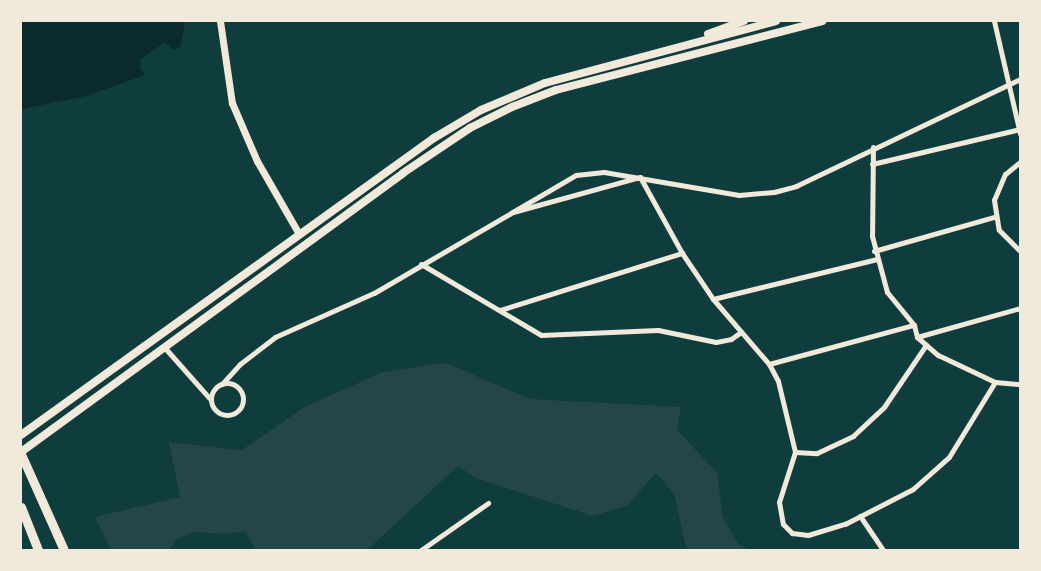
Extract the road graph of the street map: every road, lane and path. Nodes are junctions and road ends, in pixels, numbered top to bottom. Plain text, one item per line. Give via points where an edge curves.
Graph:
1 (220, 21) edge
2 (744, 21) edge
3 (776, 21) edge
4 (822, 21) edge
5 (994, 21) edge
6 (667, 50) junction
7 (1020, 79) edge
8 (1008, 84) junction
9 (1019, 131) edge
10 (873, 147) junction
11 (1020, 162) edge
12 (872, 164) junction
13 (640, 177) junction
14 (506, 214) junction
15 (994, 217) junction
16 (300, 234) junction
17 (874, 251) junction
18 (1020, 251) edge
19 (682, 253) junction
20 (877, 258) junction
21 (421, 264) junction
22 (713, 299) junction
23 (1020, 308) edge
24 (500, 310) junction
25 (914, 325) junction
26 (741, 332) junction
27 (917, 337) junction
28 (926, 345) junction
29 (166, 348) junction
30 (769, 364) junction
31 (995, 382) junction
32 (222, 384) junction
33 (1020, 384) edge
34 (210, 400) junction
35 (21, 435) edge
36 (795, 452) junction
37 (21, 453) edge
38 (488, 503) dead end
39 (21, 507) edge
40 (860, 516) junction
41 (38, 550) edge
42 (64, 550) edge
43 (421, 550) edge
44 (883, 550) edge

1 - 16 street via 232,103 257,161
2 - 6 main road
3 - 6 main road
4 - 29 main road via 556,90 501,112 403,172
5 - 8 street
6 - 16 main road via 545,83 493,104 434,138
7 - 8 street
8 - 9 street
8 - 10 street
9 - 12 street
10 - 12 street
10 - 13 street via 796,186 768,193 733,194
11 - 15 street via 1004,174 997,186
12 - 17 street via 870,213
13 - 14 street
13 - 14 street via 604,172 576,175
13 - 19 street
14 - 21 street
15 - 17 street
15 - 18 street via 1009,244
16 - 35 main road
17 - 20 street
19 - 22 street
19 - 24 street
20 - 22 street
20 - 25 street via 887,292
21 - 24 street
21 - 32 street via 374,293 275,338 240,364
22 - 26 street
23 - 27 street
24 - 26 street via 535,333 548,336 658,330 716,342 731,339
25 - 27 street
25 - 30 street
26 - 30 street
27 - 28 street
28 - 31 street via 938,355
28 - 36 street via 884,407 853,436 817,453
29 - 34 street
29 - 37 main road
30 - 36 street via 783,394
31 - 33 street
31 - 40 street via 950,457 913,489
32 - 34 street via 214,390
32 - 34 street via 238,387 244,396 242,407 234,414 224,416 214,410
36 - 40 street via 779,502 783,524 792,533 808,535
37 - 42 main road
38 - 43 street
39 - 41 main road
40 - 44 street

